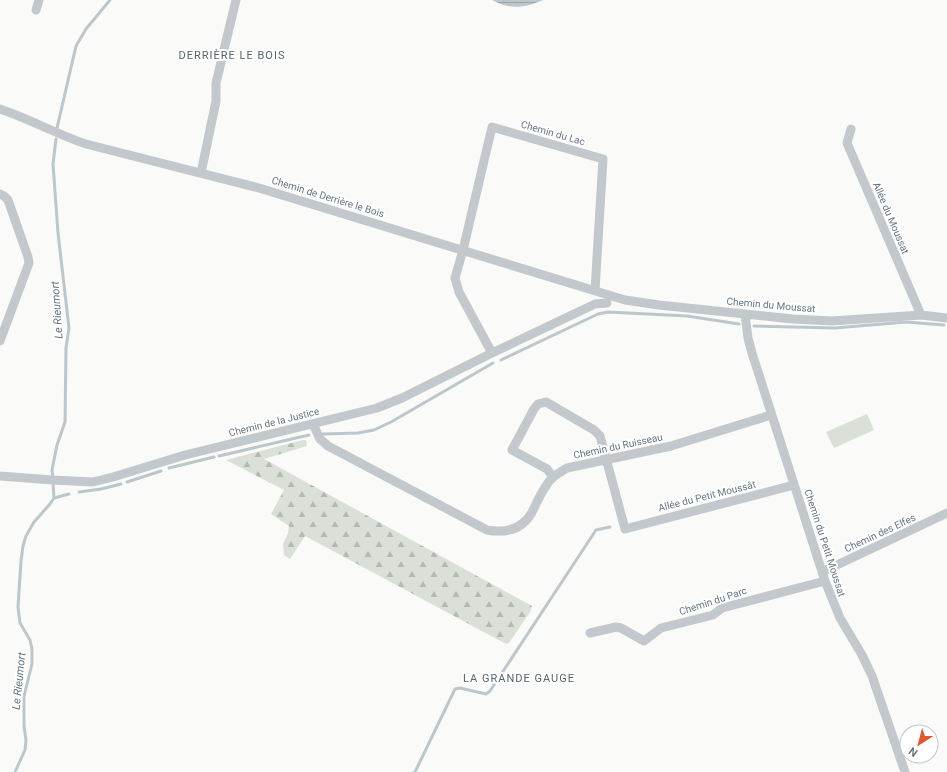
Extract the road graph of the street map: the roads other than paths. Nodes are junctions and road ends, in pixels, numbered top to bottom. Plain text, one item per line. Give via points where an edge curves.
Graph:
1 (39, 0) edge
2 (236, 0) edge
3 (36, 10) dead end
4 (0, 109) edge
5 (851, 129) dead end
6 (201, 173) junction
7 (0, 194) edge
8 (463, 250) junction
9 (595, 290) junction
10 (607, 303) dead end
11 (746, 314) junction
12 (921, 315) junction
13 (947, 318) edge
14 (1, 335) edge
15 (492, 353) junction
16 (771, 415) junction
17 (313, 424) junction
18 (606, 460) junction
19 (0, 476) edge
20 (553, 477) junction
21 (794, 485) junction
22 (947, 513) edge
23 (823, 577) junction
24 (590, 633) dead end
25 (905, 772) edge

1 - 3 street
2 - 6 street via 216,83 216,101
4 - 6 street, Chemin de Derrière le Bois via 86,144
5 - 12 street, Allée du Moussat via 847,143
6 - 8 street, Chemin de Derrière le Bois
7 - 14 street via 8,200 29,263
8 - 9 street, Chemin de Derrière le Bois
8 - 9 street, Chemin du Lac via 492,127 603,159
8 - 15 street via 455,278 456,285
9 - 11 street, Chemin du Moussat via 641,303
10 - 15 street, Chemin de la Justice via 595,304
11 - 12 street, Chemin du Moussat via 832,321
11 - 16 street, Chemin du Petit Moussat via 748,338
12 - 13 street, Chemin du Moussat
15 - 17 street, Chemin de la Justice via 377,408
16 - 18 street, Chemin du Ruisseau via 671,446
16 - 21 street, Chemin du Petit Moussat
17 - 19 street, Chemin de la Justice via 185,455 93,482
17 - 20 street, Chemin du Ruisseau via 320,439 328,446 487,530 497,532 521,525
18 - 20 street, Chemin du Ruisseau via 567,468
18 - 20 street via 600,436 594,430 546,402 538,404 512,450 547,469
18 - 21 street, Allée du Petit Moussât via 625,529
21 - 23 street, Chemin du Petit Moussat
22 - 23 street, Chemin des Elfes
23 - 24 street, Chemin du Parc via 722,608 713,615 661,628 644,641 616,627
23 - 25 street, Chemin du Petit Moussat via 840,618 872,676

